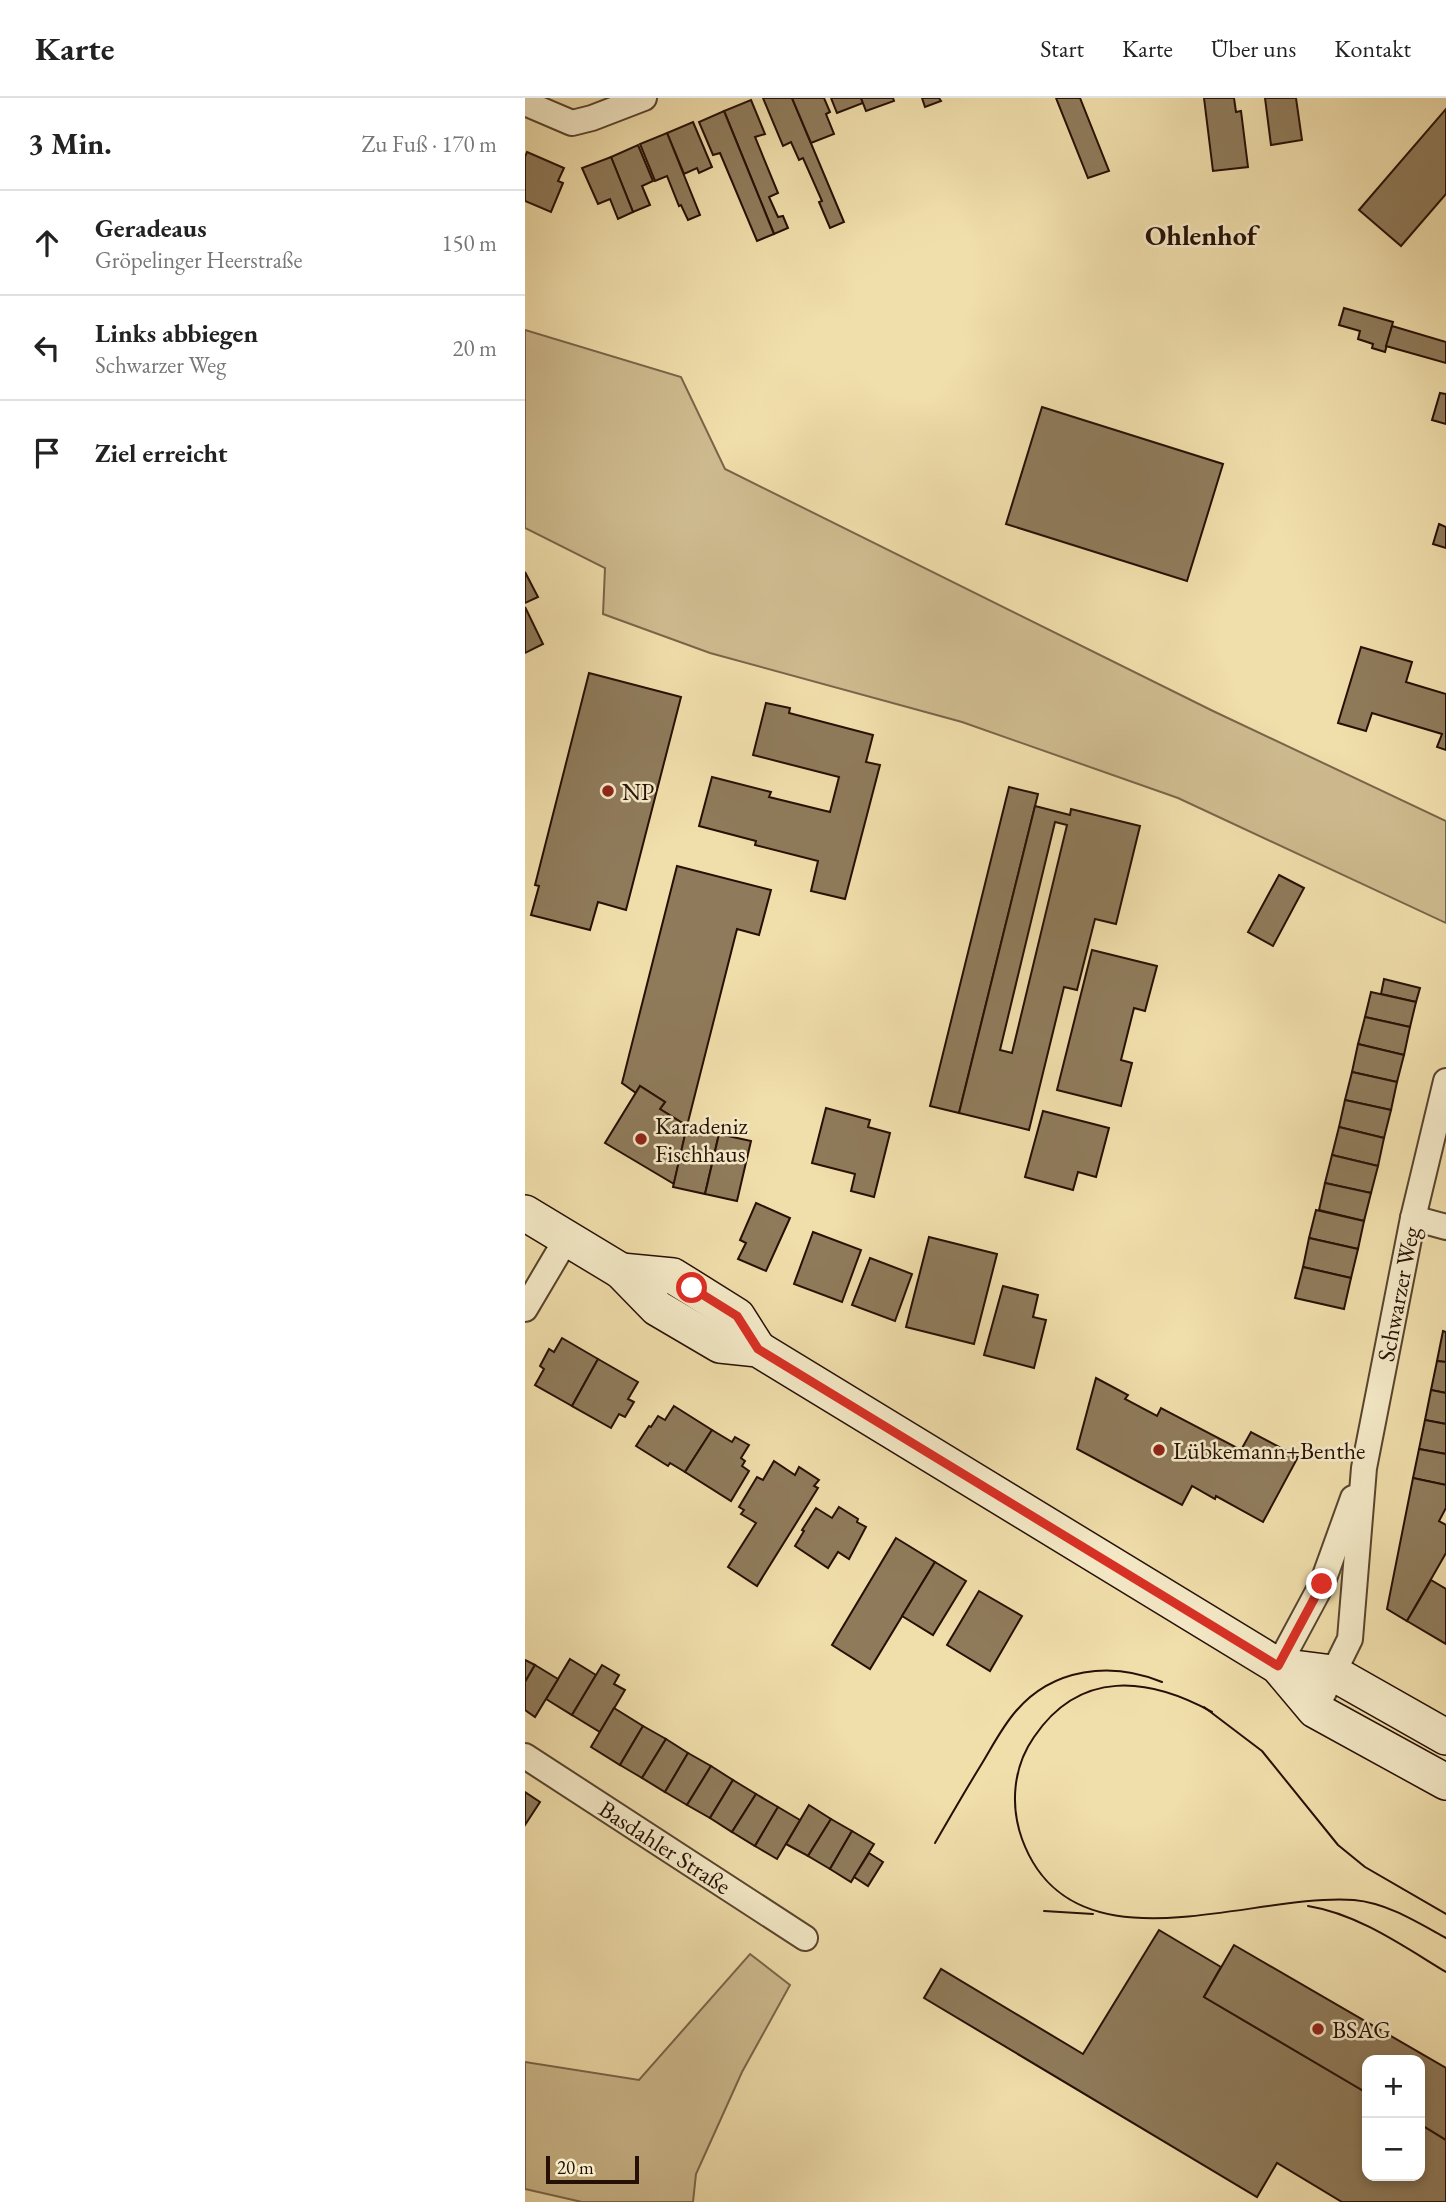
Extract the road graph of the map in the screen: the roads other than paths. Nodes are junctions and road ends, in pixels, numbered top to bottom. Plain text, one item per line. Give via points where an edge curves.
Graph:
1 (644, 98) edge
2 (525, 103) edge
3 (1446, 1081) edge
4 (525, 1213) edge
5 (1412, 1218) junction
6 (1446, 1227) edge
7 (567, 1238) junction
8 (525, 1309) edge
9 (1364, 1468) junction
10 (1278, 1666) junction
11 (1333, 1673) junction
12 (1314, 1710) junction
13 (1446, 1737) edge
14 (525, 1756) edge
15 (1446, 1782) edge
16 (805, 1938) dead end

1 - 2 street via 572,123
3 - 5 street, Schwarzer Weg
4 - 7 main road
5 - 6 street
5 - 9 street, Schwarzer Weg
7 - 8 street
7 - 10 main road via 621,1271 673,1276 737,1316 758,1349
9 - 10 street, Schwarzer Weg via 1322,1584
9 - 11 street, Schwarzer Weg via 1350,1639
10 - 11 main road
10 - 12 main road
11 - 12 street, Schwarzer Weg
11 - 13 main road
12 - 15 main road
14 - 16 street, Basdahler Straße

